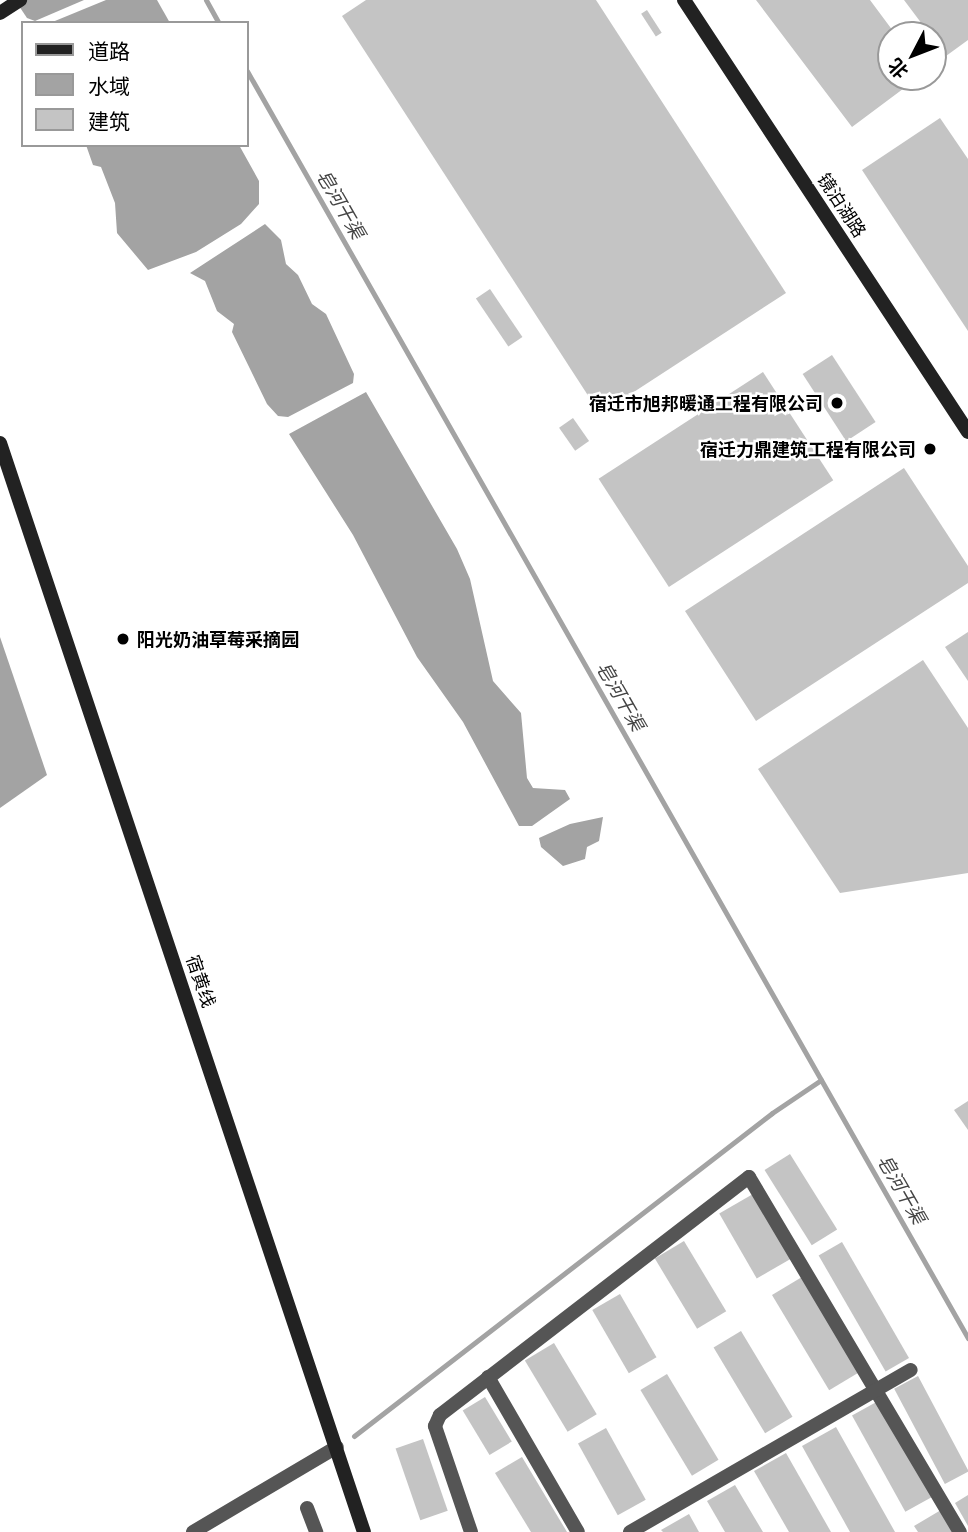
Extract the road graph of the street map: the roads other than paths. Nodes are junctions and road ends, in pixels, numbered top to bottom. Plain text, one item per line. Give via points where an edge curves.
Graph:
1 (20, 0) edge
2 (684, 0) edge
3 (0, 13) edge
4 (968, 432) edge
5 (0, 443) edge
6 (911, 1370) dead end
7 (488, 1377) junction
8 (877, 1390) junction
9 (337, 1447) junction
10 (307, 1508) dead end
11 (639, 1530) edge
12 (193, 1532) edge
13 (316, 1532) edge
14 (364, 1532) edge
15 (471, 1532) edge
16 (578, 1532) edge
17 (960, 1532) edge

1 - 3 main road
2 - 4 main road, 镜泊湖路
5 - 9 main road, 宿黄线
6 - 8 street
7 - 8 street via 749,1177
7 - 15 street via 440,1415 435,1426
7 - 16 street
8 - 11 street
8 - 17 street
9 - 12 street
9 - 14 main road, 宿黄线
10 - 13 street

